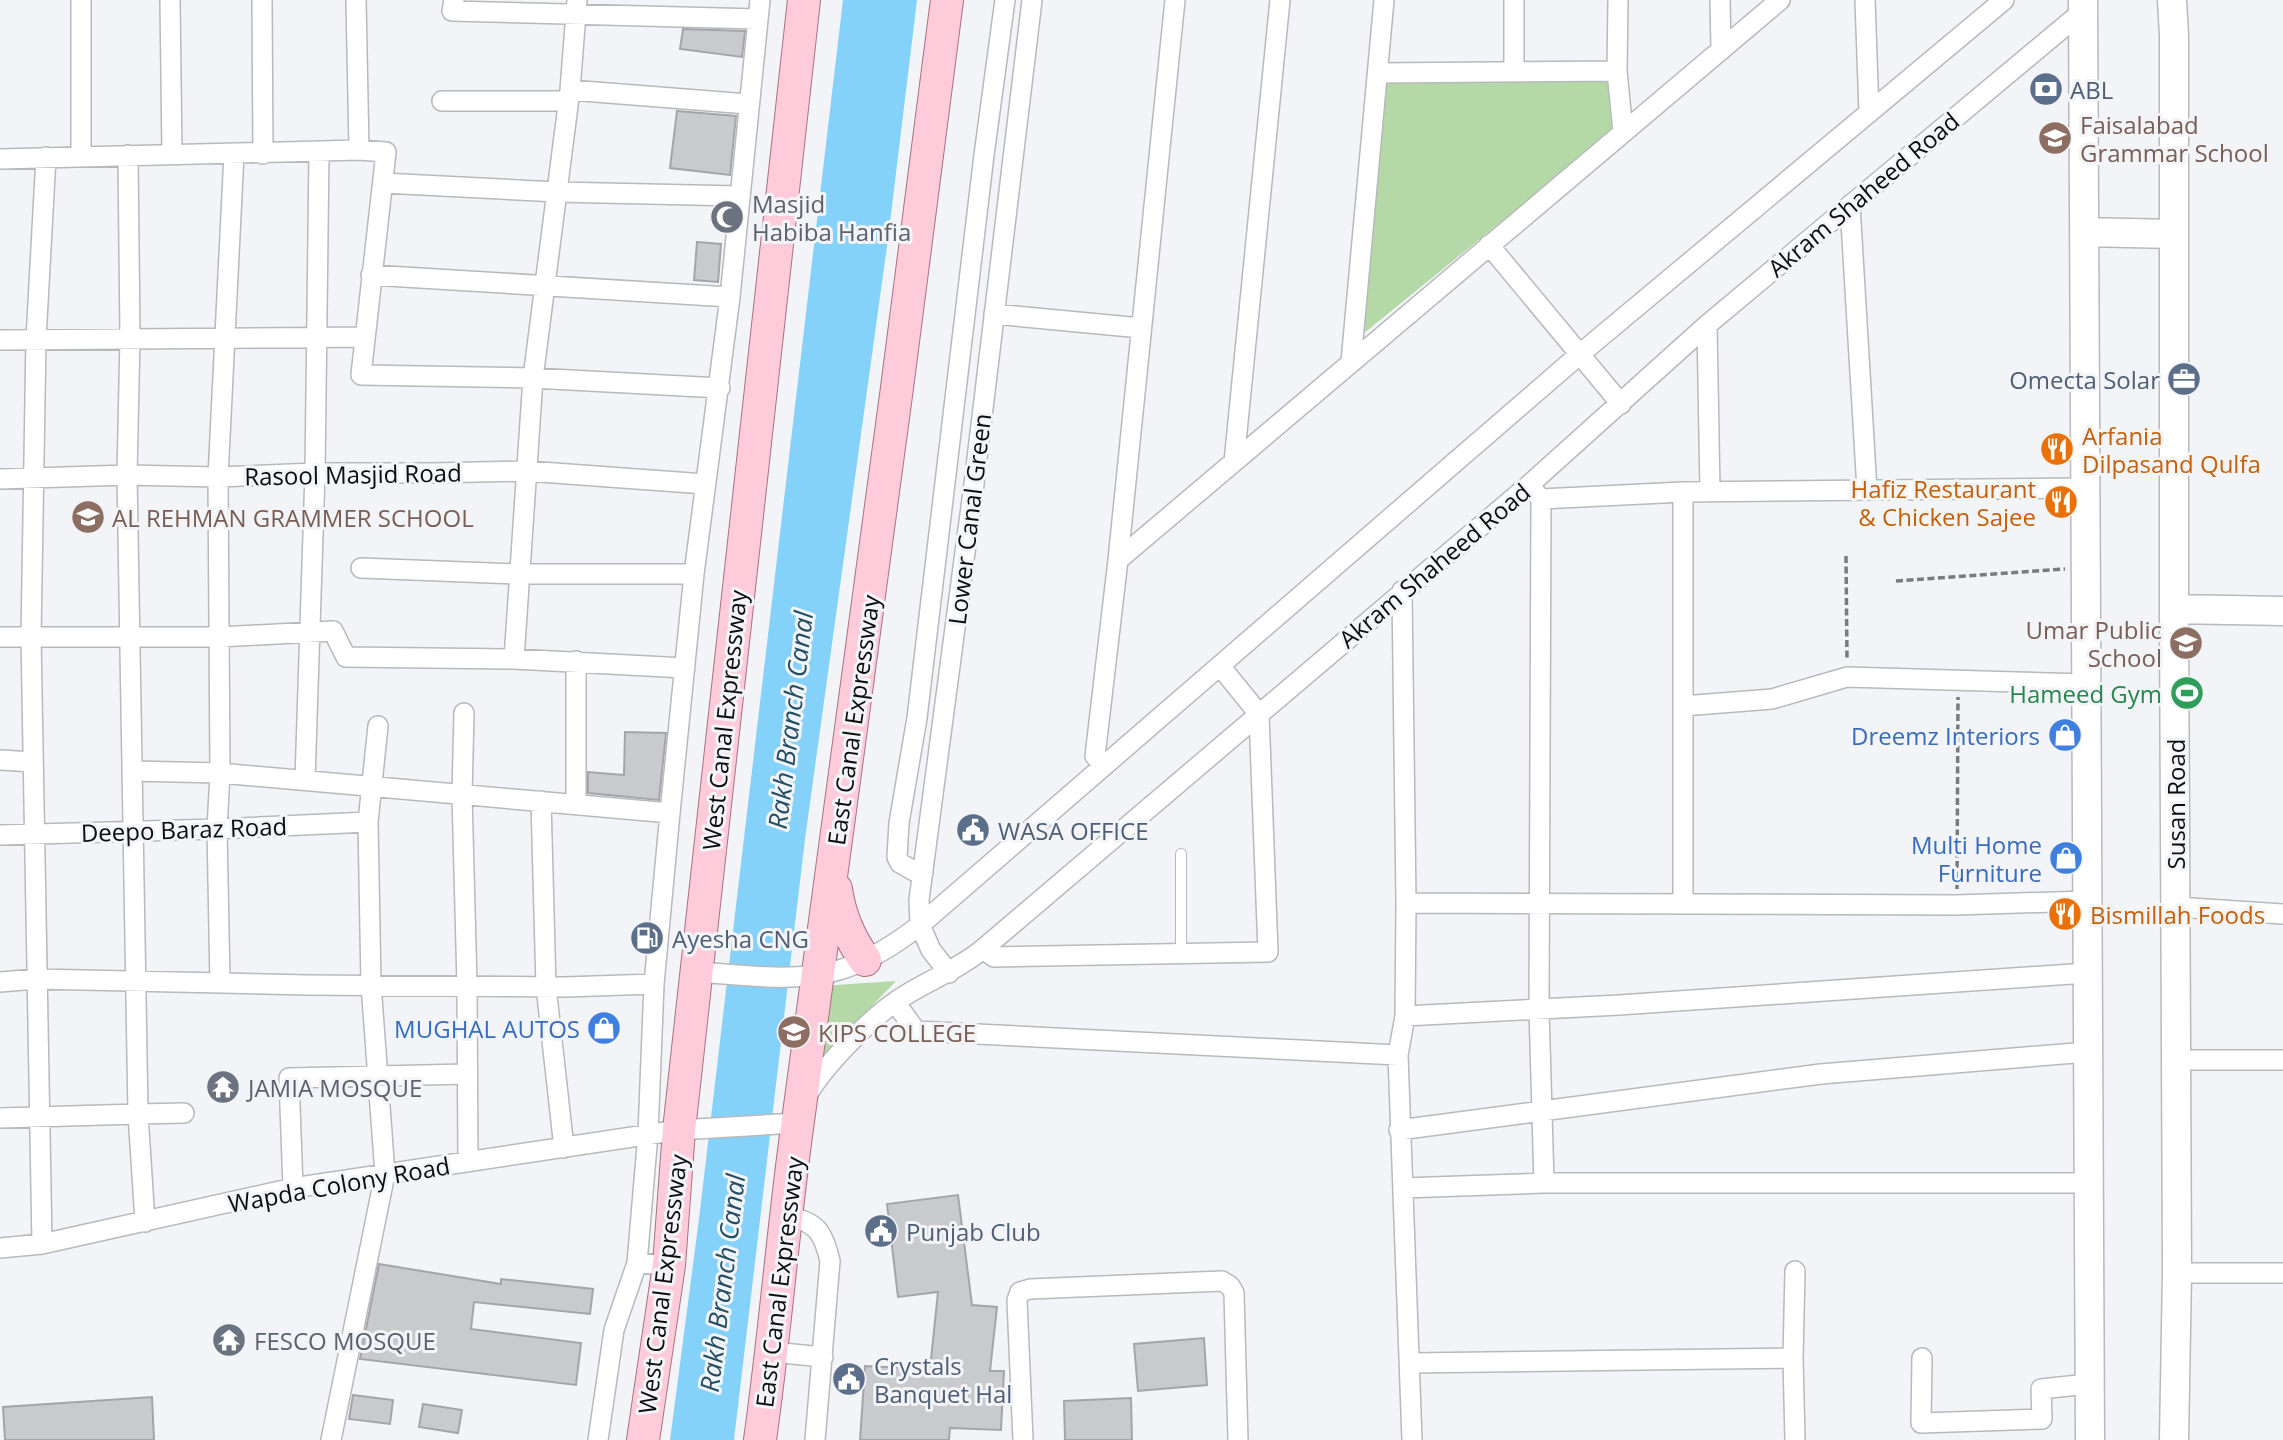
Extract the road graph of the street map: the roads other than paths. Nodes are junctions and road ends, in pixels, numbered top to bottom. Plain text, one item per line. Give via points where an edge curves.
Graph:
1 (80, 0) edge
2 (170, 0) edge
3 (262, 0) edge
4 (356, 0) edge
5 (454, 0) edge
6 (804, 0) edge
7 (947, 0) edge
8 (1005, 0) edge
9 (1032, 0) edge
10 (1175, 0) edge
11 (1280, 0) edge
12 (1384, 0) edge
13 (1514, 0) edge
14 (1618, 0) edge
15 (1720, 0) edge
16 (1780, 0) edge
17 (1865, 0) edge
18 (2004, 0) edge
19 (2172, 0) edge
20 (2083, 6) edge
21 (576, 7) edge
22 (759, 10) edge
23 (1721, 49) junction
24 (1618, 71) junction
25 (1514, 72) junction
26 (1378, 73) junction
27 (569, 96) junction
28 (442, 101) dead end
29 (748, 104) junction
30 (1869, 113) junction
31 (1623, 132) junction
32 (359, 150) junction
33 (319, 152) junction
34 (173, 154) junction
35 (233, 154) junction
36 (263, 154) junction
37 (128, 155) junction
38 (81, 156) junction
39 (46, 157) junction
40 (0, 159) edge
41 (383, 183) junction
42 (557, 192) junction
43 (739, 196) junction
44 (1850, 205) junction
45 (2084, 232) junction
46 (2174, 233) junction
47 (1489, 245) junction
48 (371, 275) junction
49 (545, 285) junction
50 (730, 297) junction
51 (994, 314) junction
52 (1707, 325) junction
53 (1141, 328) junction
54 (130, 337) junction
55 (224, 337) junction
56 (318, 337) junction
57 (365, 337) junction
58 (36, 339) junction
59 (0, 340) edge
60 (1580, 354) junction
61 (1351, 362) junction
62 (533, 378) junction
63 (720, 388) junction
64 (1620, 404) junction
65 (1234, 461) junction
66 (527, 471) junction
67 (315, 473) junction
68 (127, 475) junction
69 (218, 477) junction
70 (33, 478) junction
71 (0, 479) edge
72 (705, 484) junction
73 (2085, 488) junction
74 (1867, 490) junction
75 (1535, 492) junction
76 (1683, 492) junction
77 (1710, 492) junction
78 (1118, 559) junction
79 (361, 568) dead end
80 (518, 574) junction
81 (694, 574) junction
82 (1402, 591) junction
83 (2174, 609) junction
84 (2283, 611) edge
85 (310, 632) junction
86 (0, 637) edge
87 (31, 637) junction
88 (220, 637) junction
89 (129, 638) junction
90 (514, 659) junction
91 (576, 662) junction
92 (1220, 666) junction
93 (685, 668) junction
94 (2085, 684) junction
95 (1683, 706) junction
96 (464, 713) dead end
97 (1259, 714) junction
98 (378, 726) dead end
99 (0, 760) edge
100 (33, 762) junction
101 (1104, 766) junction
102 (132, 771) junction
103 (220, 773) junction
104 (305, 780) junction
105 (373, 786) junction
106 (462, 795) junction
107 (541, 801) junction
108 (576, 803) junction
109 (670, 813) junction
110 (368, 822) junction
111 (839, 825) junction
112 (217, 830) junction
113 (133, 831) junction
114 (34, 833) junction
115 (0, 835) edge
116 (1181, 854) dead end
117 (923, 872) junction
118 (2086, 901) junction
119 (1406, 903) junction
120 (1542, 904) junction
121 (1683, 904) junction
122 (2176, 907) junction
123 (2283, 914) edge
124 (920, 925) junction
125 (983, 949) junction
126 (1181, 954) junction
127 (865, 960) junction
128 (706, 973) junction
129 (949, 973) junction
130 (2087, 973) junction
131 (808, 975) junction
132 (36, 979) junction
133 (135, 981) junction
134 (0, 982) edge
135 (220, 983) junction
136 (370, 984) junction
137 (654, 984) junction
138 (467, 985) junction
139 (546, 987) junction
140 (895, 1002) junction
141 (1539, 1009) junction
142 (1405, 1016) junction
143 (2087, 1052) junction
144 (1398, 1055) junction
145 (2177, 1060) junction
146 (2283, 1060) edge
147 (467, 1074) junction
148 (378, 1076) junction
149 (1541, 1111) junction
150 (184, 1112) dead end
151 (138, 1114) junction
152 (40, 1117) junction
153 (0, 1118) edge
154 (790, 1123) junction
155 (689, 1129) junction
156 (1399, 1130) junction
157 (648, 1134) junction
158 (564, 1148) junction
159 (468, 1162) junction
160 (386, 1174) junction
161 (1544, 1183) junction
162 (2088, 1183) junction
163 (293, 1188) junction
164 (1403, 1188) junction
165 (785, 1216) junction
166 (145, 1222) junction
167 (42, 1244) junction
168 (0, 1248) edge
169 (637, 1263) junction
170 (668, 1265) junction
171 (1795, 1271) dead end
172 (2177, 1273) junction
173 (2283, 1273) edge
174 (772, 1352) junction
175 (823, 1357) junction
176 (1793, 1358) junction
177 (1922, 1358) dead end
178 (1411, 1363) junction
179 (2088, 1384) junction
180 (331, 1440) edge
181 (598, 1440) edge
182 (643, 1440) edge
183 (760, 1440) edge
184 (815, 1440) edge
185 (1023, 1440) edge
186 (1238, 1440) edge
187 (1412, 1440) edge
188 (1795, 1440) edge
189 (2090, 1440) edge
190 (2174, 1440) edge

1 - 38 street
2 - 34 street
3 - 36 street
4 - 32 street
5 - 21 street via 452,11
6 - 128 main road, West Canal Expressway via 715,799
7 - 111 main road, East Canal Expressway
8 - 117 street via 917,718 899,823 897,857 900,863
9 - 51 street, Lower Canal Green
10 - 53 street
11 - 65 street
12 - 26 street
13 - 25 street
14 - 24 street
15 - 23 street
16 - 23 street
17 - 30 street
18 - 30 street
19 - 46 street, Susan Road
20 - 44 street, Akram Shaheed Road
20 - 45 street
21 - 22 street
21 - 27 street
22 - 29 street
23 - 31 street
24 - 25 street
24 - 31 street
25 - 26 street
26 - 61 street
27 - 28 street
27 - 29 street
27 - 42 street
29 - 43 street
30 - 60 street
31 - 47 street
32 - 33 street
32 - 41 street via 386,152
33 - 36 street
33 - 56 street
34 - 35 street
34 - 37 street
35 - 36 street
35 - 55 street
37 - 38 street
37 - 54 street
38 - 39 street
39 - 40 street
39 - 58 street
41 - 42 street
41 - 48 street
42 - 43 street
42 - 49 street
43 - 50 street
44 - 52 street, Akram Shaheed Road
44 - 74 street
45 - 46 street
45 - 73 street
46 - 83 street, Susan Road
47 - 60 street
47 - 61 street
48 - 49 street
48 - 57 street
49 - 50 street
49 - 62 street
50 - 63 street
51 - 53 street
51 - 117 street, Lower Canal Green
52 - 64 street, Akram Shaheed Road
52 - 77 street
53 - 78 street
54 - 55 street
54 - 58 street
54 - 68 street
55 - 56 street
55 - 69 street
56 - 57 street
56 - 67 street
57 - 62 street via 361,375
58 - 59 street
58 - 70 street
60 - 64 street
60 - 92 street
61 - 65 street
62 - 63 street
62 - 66 street
63 - 72 street
64 - 75 street, Akram Shaheed Road
65 - 78 street
66 - 67 street, Rasool Masjid Road
66 - 72 street, Rasool Masjid Road
66 - 80 street
67 - 69 street, Rasool Masjid Road
67 - 85 street
68 - 69 street, Rasool Masjid Road
68 - 70 street, Rasool Masjid Road
68 - 89 street
69 - 88 street
70 - 71 street, Rasool Masjid Road
70 - 87 street
72 - 81 street
73 - 74 street
73 - 94 street
74 - 77 street
75 - 76 street
75 - 82 street, Akram Shaheed Road
75 - 120 street
76 - 77 street
76 - 95 street
78 - 101 street via 1095,756
79 - 80 street
80 - 81 street
80 - 90 street
81 - 93 street
82 - 97 street, Akram Shaheed Road
82 - 119 street
83 - 84 street
83 - 122 street, Susan Road
85 - 88 street
85 - 90 street via 333,631 346,657
85 - 104 street
86 - 87 street
87 - 89 street
87 - 100 street
88 - 89 street
88 - 103 street
89 - 102 street
90 - 91 street
91 - 93 street
91 - 108 street
92 - 97 street
92 - 101 street
93 - 109 street
94 - 95 street via 1847,677 1772,699
94 - 118 street
95 - 121 street
96 - 106 street
97 - 125 street, Akram Shaheed Road
97 - 126 street via 1268,952
98 - 105 street
99 - 100 street
100 - 114 street
101 - 124 street
102 - 103 street
102 - 113 street
103 - 104 street
103 - 112 street
104 - 105 street
105 - 106 street
105 - 110 street
106 - 107 street
106 - 138 street
107 - 108 street
107 - 139 street
108 - 109 street
109 - 137 street
110 - 112 street, Deepo Baraz Road
110 - 136 street
111 - 127 main road via 834,875 839,909
111 - 131 main road, East Canal Expressway
112 - 113 street, Deepo Baraz Road
112 - 135 street
113 - 114 street, Deepo Baraz Road
113 - 133 street
114 - 115 street, Deepo Baraz Road
114 - 132 street
116 - 126 lane
117 - 124 street, Lower Canal Green
118 - 121 street
118 - 130 street
119 - 120 street
119 - 142 street
120 - 121 street
120 - 141 street
122 - 123 street
122 - 145 street, Susan Road
124 - 127 street
124 - 129 street via 931,950
125 - 126 street via 994,957
125 - 129 street, Akram Shaheed Road
127 - 131 street
128 - 131 street
128 - 155 main road, West Canal Expressway
129 - 140 street, Akram Shaheed Road
130 - 141 street
130 - 143 street
131 - 154 main road, East Canal Expressway
132 - 133 street
132 - 134 street
132 - 152 street
133 - 135 street
133 - 151 street
135 - 136 street
136 - 138 street
136 - 148 street
137 - 139 street
137 - 157 street
138 - 139 street
138 - 147 street
139 - 158 street
140 - 144 street via 916,1031
140 - 154 street, Akram Shaheed Road via 820,1077
141 - 142 street
141 - 149 street
142 - 144 street
143 - 149 street via 1821,1074
143 - 162 street
144 - 156 street
145 - 146 street
145 - 172 street, Susan Road
147 - 148 street
147 - 159 street
148 - 160 street
148 - 163 street via 289,1078
149 - 156 street
149 - 161 street
150 - 151 street
151 - 152 street
151 - 166 street
152 - 153 street
152 - 167 street
154 - 155 street, Wapda Colony Road
154 - 165 main road, East Canal Expressway
155 - 157 street, Wapda Colony Road
155 - 170 main road, West Canal Expressway
156 - 164 street
157 - 158 street, Wapda Colony Road
157 - 169 street
158 - 159 street, Wapda Colony Road
159 - 160 street, Wapda Colony Road
160 - 163 street, Wapda Colony Road
160 - 180 street
161 - 162 street
161 - 164 street
162 - 179 street
163 - 166 street, Wapda Colony Road
164 - 178 street
165 - 174 main road, East Canal Expressway
165 - 175 street via 806,1220 827,1246 830,1261
166 - 167 street, Wapda Colony Road
167 - 168 street, Wapda Colony Road
169 - 170 street
169 - 181 street via 614,1329
170 - 182 main road, West Canal Expressway
171 - 176 street
172 - 173 street
172 - 190 street, Susan Road
174 - 175 street
174 - 183 main road, East Canal Expressway
175 - 184 street
176 - 178 street
176 - 188 street
177 - 179 street via 1921,1423 2042,1419 2041,1389
178 - 187 street
179 - 189 street
185 - 186 street via 1020,1292 1222,1281 1234,1293

